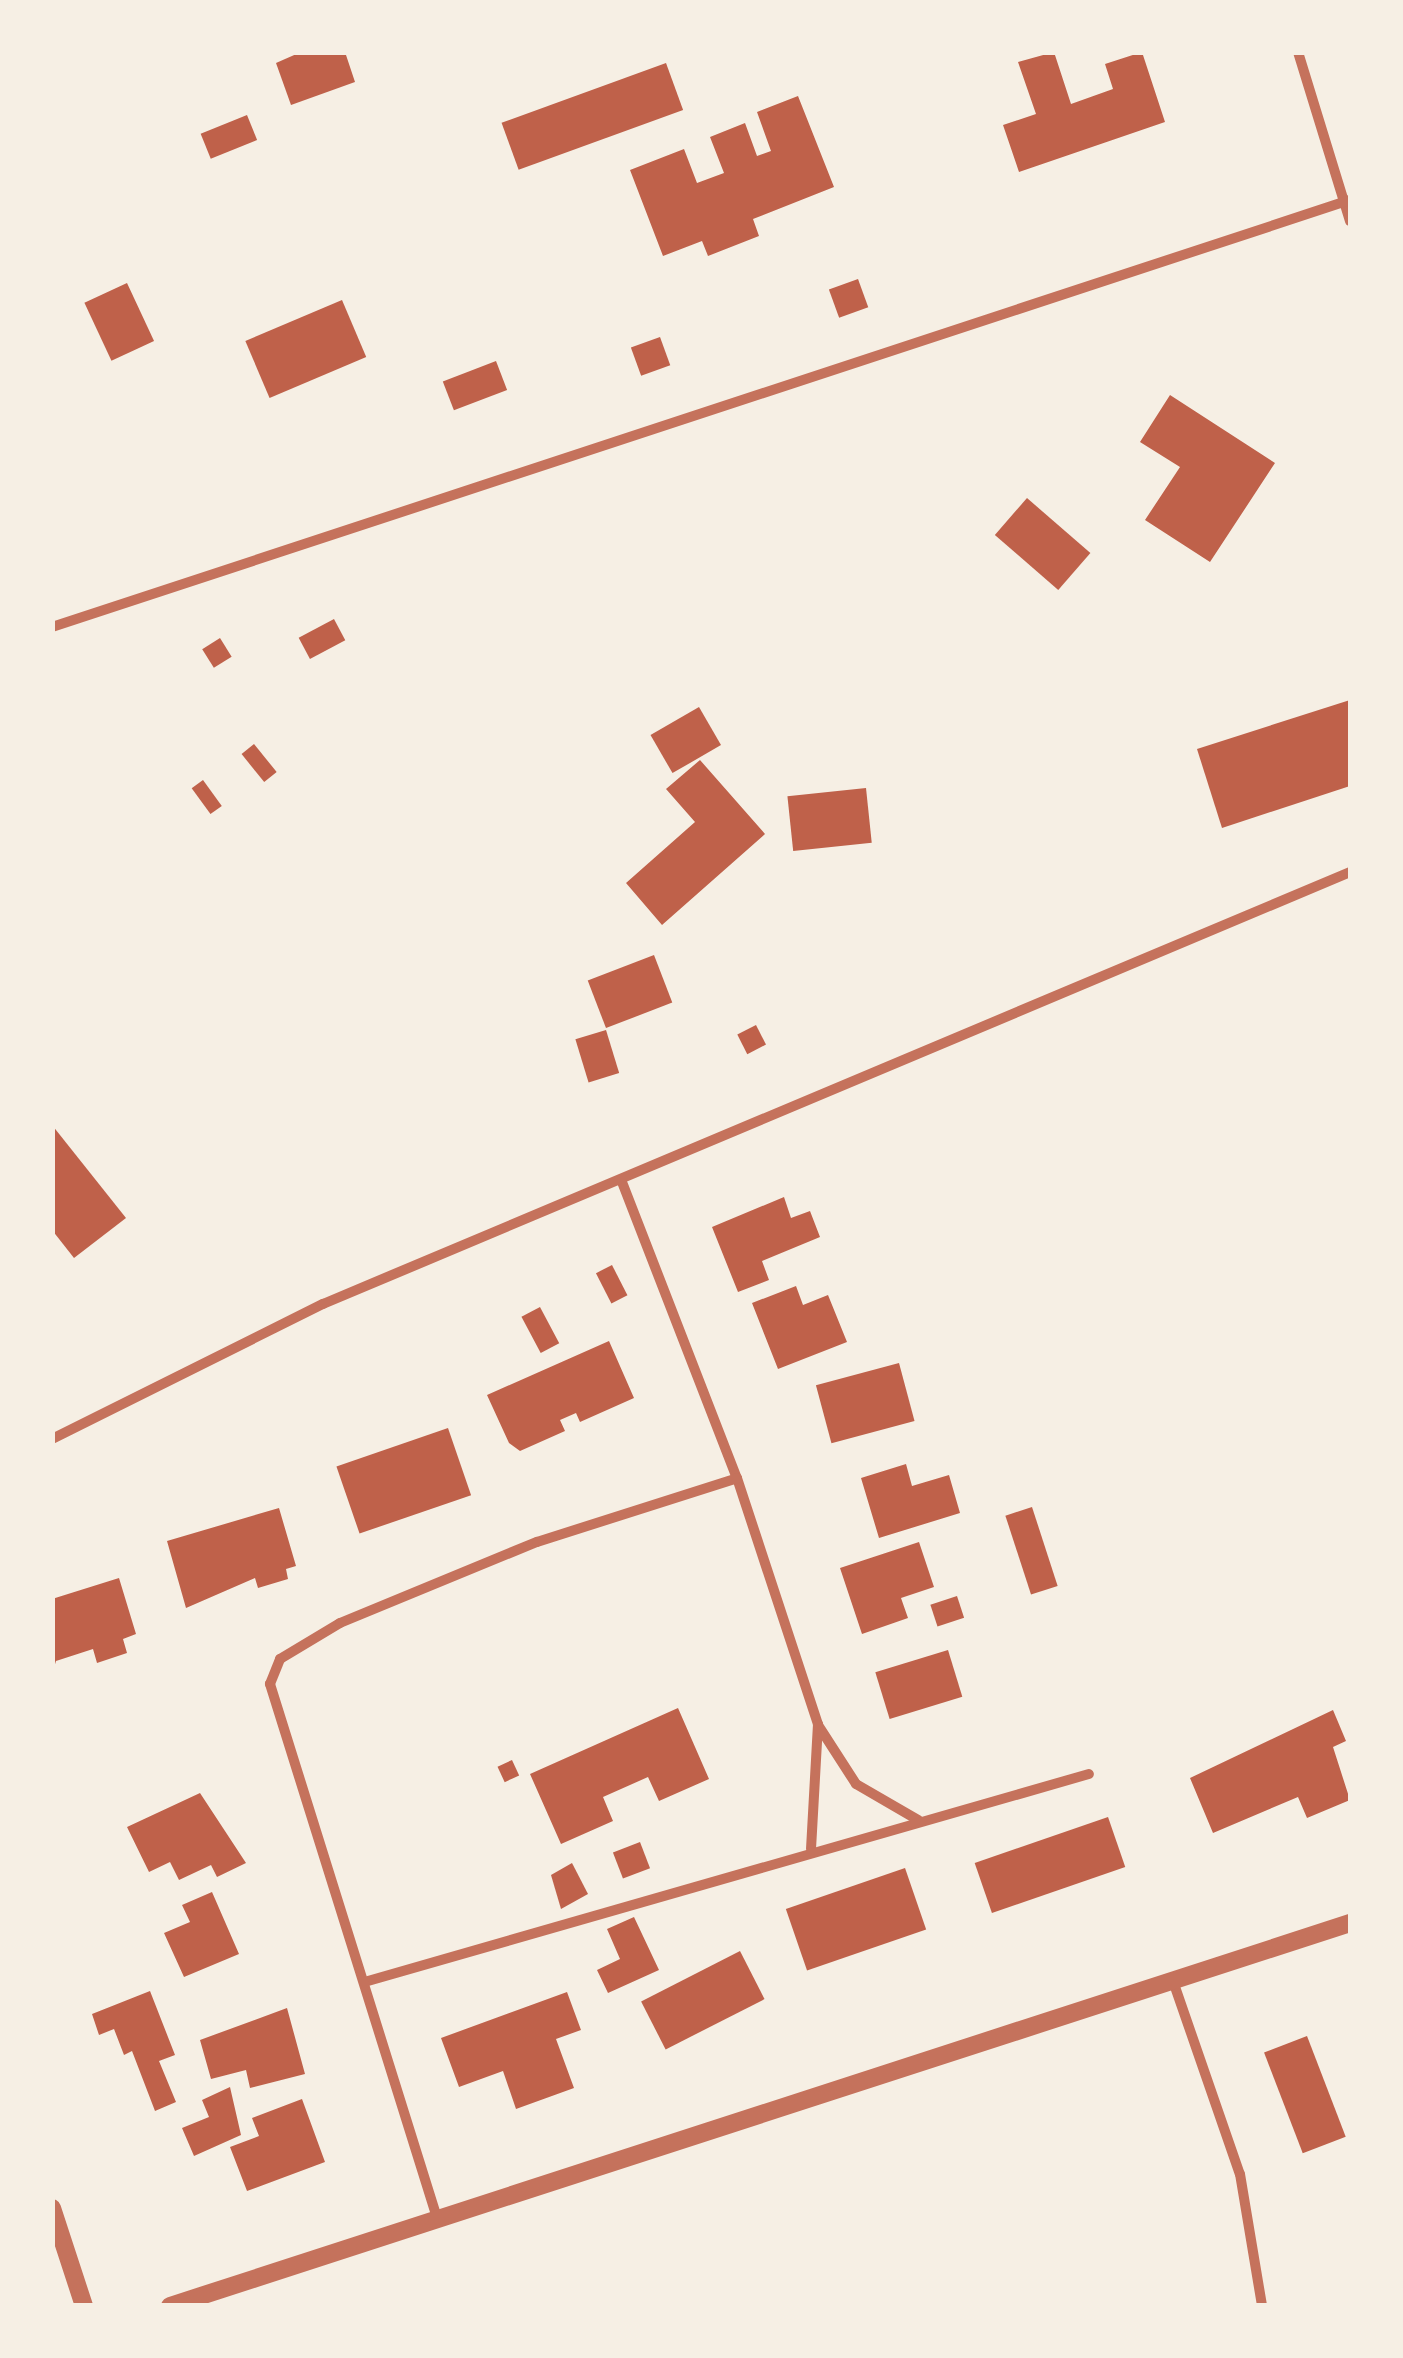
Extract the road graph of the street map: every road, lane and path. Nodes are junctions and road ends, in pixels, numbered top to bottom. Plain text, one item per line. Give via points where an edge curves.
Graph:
1 (1298, 52) edge
2 (1348, 201) edge
3 (1350, 221) edge
4 (52, 627) edge
5 (1350, 872) edge
6 (622, 1182) junction
7 (52, 1440) edge
8 (737, 1478) junction
9 (818, 1724) junction
10 (1090, 1774) dead end
11 (918, 1820) junction
12 (812, 1849) junction
13 (1350, 1923) edge
14 (368, 1980) junction
15 (1173, 1981) junction
16 (52, 2208) edge
17 (440, 2225) junction
18 (84, 2306) edge
19 (170, 2306) edge
20 (1262, 2306) edge

1 - 2 street
2 - 3 street
2 - 4 street
5 - 6 street
6 - 7 street via 322,1304
6 - 8 street
8 - 9 street
8 - 14 street via 537,1542 340,1623 280,1660 270,1684 275,1710
9 - 11 street via 856,1784
9 - 12 street
10 - 11 street
11 - 12 street
12 - 14 street
13 - 15 street
14 - 17 street
15 - 17 street
15 - 20 street via 1240,2174
16 - 18 street
17 - 19 street

